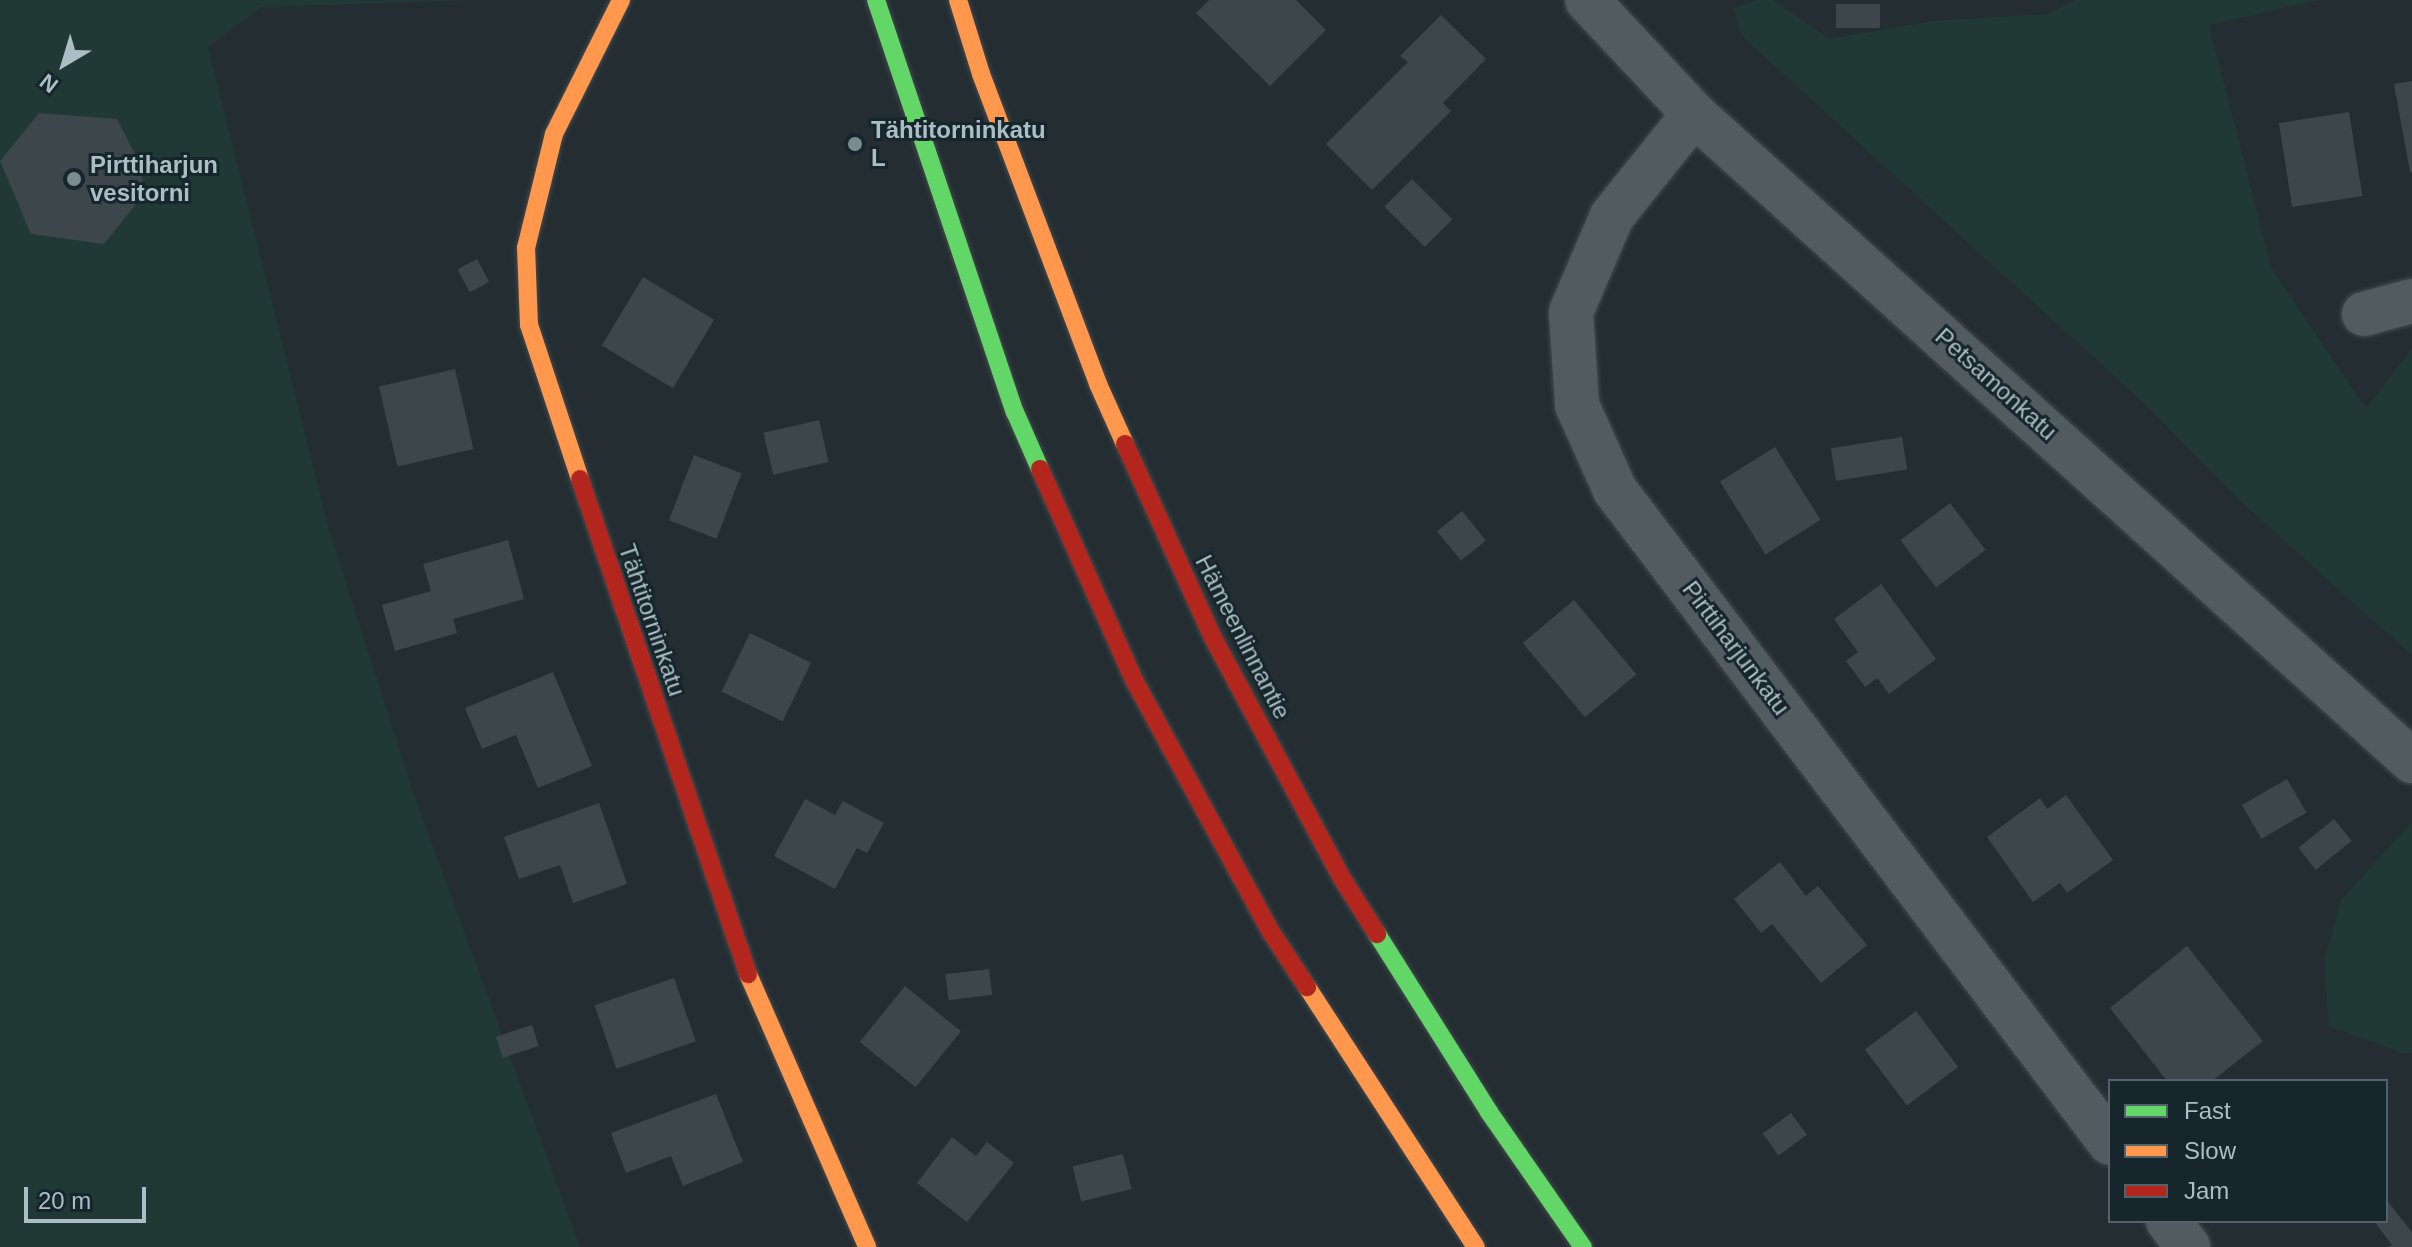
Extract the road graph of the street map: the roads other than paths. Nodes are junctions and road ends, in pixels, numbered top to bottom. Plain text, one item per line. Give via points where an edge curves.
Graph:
1 (621, 0) edge
2 (876, 0) edge
3 (958, 0) edge
4 (1587, 0) edge
5 (1694, 114) junction
6 (2412, 301) edge
7 (2364, 314) dead end
8 (2412, 761) edge
9 (2108, 1140) edge
10 (2170, 1223) edge
11 (867, 1247) edge
12 (1476, 1247) edge
13 (1583, 1247) edge
14 (2188, 1247) edge

1 - 11 main road, Tähtitorninkatu via 554,134 526,248 529,325 738,951
2 - 12 main road via 1015,412 1134,680 1271,932
3 - 13 main road, Hämeenlinnantie via 1098,384 1212,636 1343,880 1489,1112
4 - 5 street, Petsamonkatu
5 - 8 street, Petsamonkatu
5 - 9 street, Pirttiharjunkatu via 1612,216 1571,312 1577,405 1615,490
6 - 7 street
10 - 14 street

